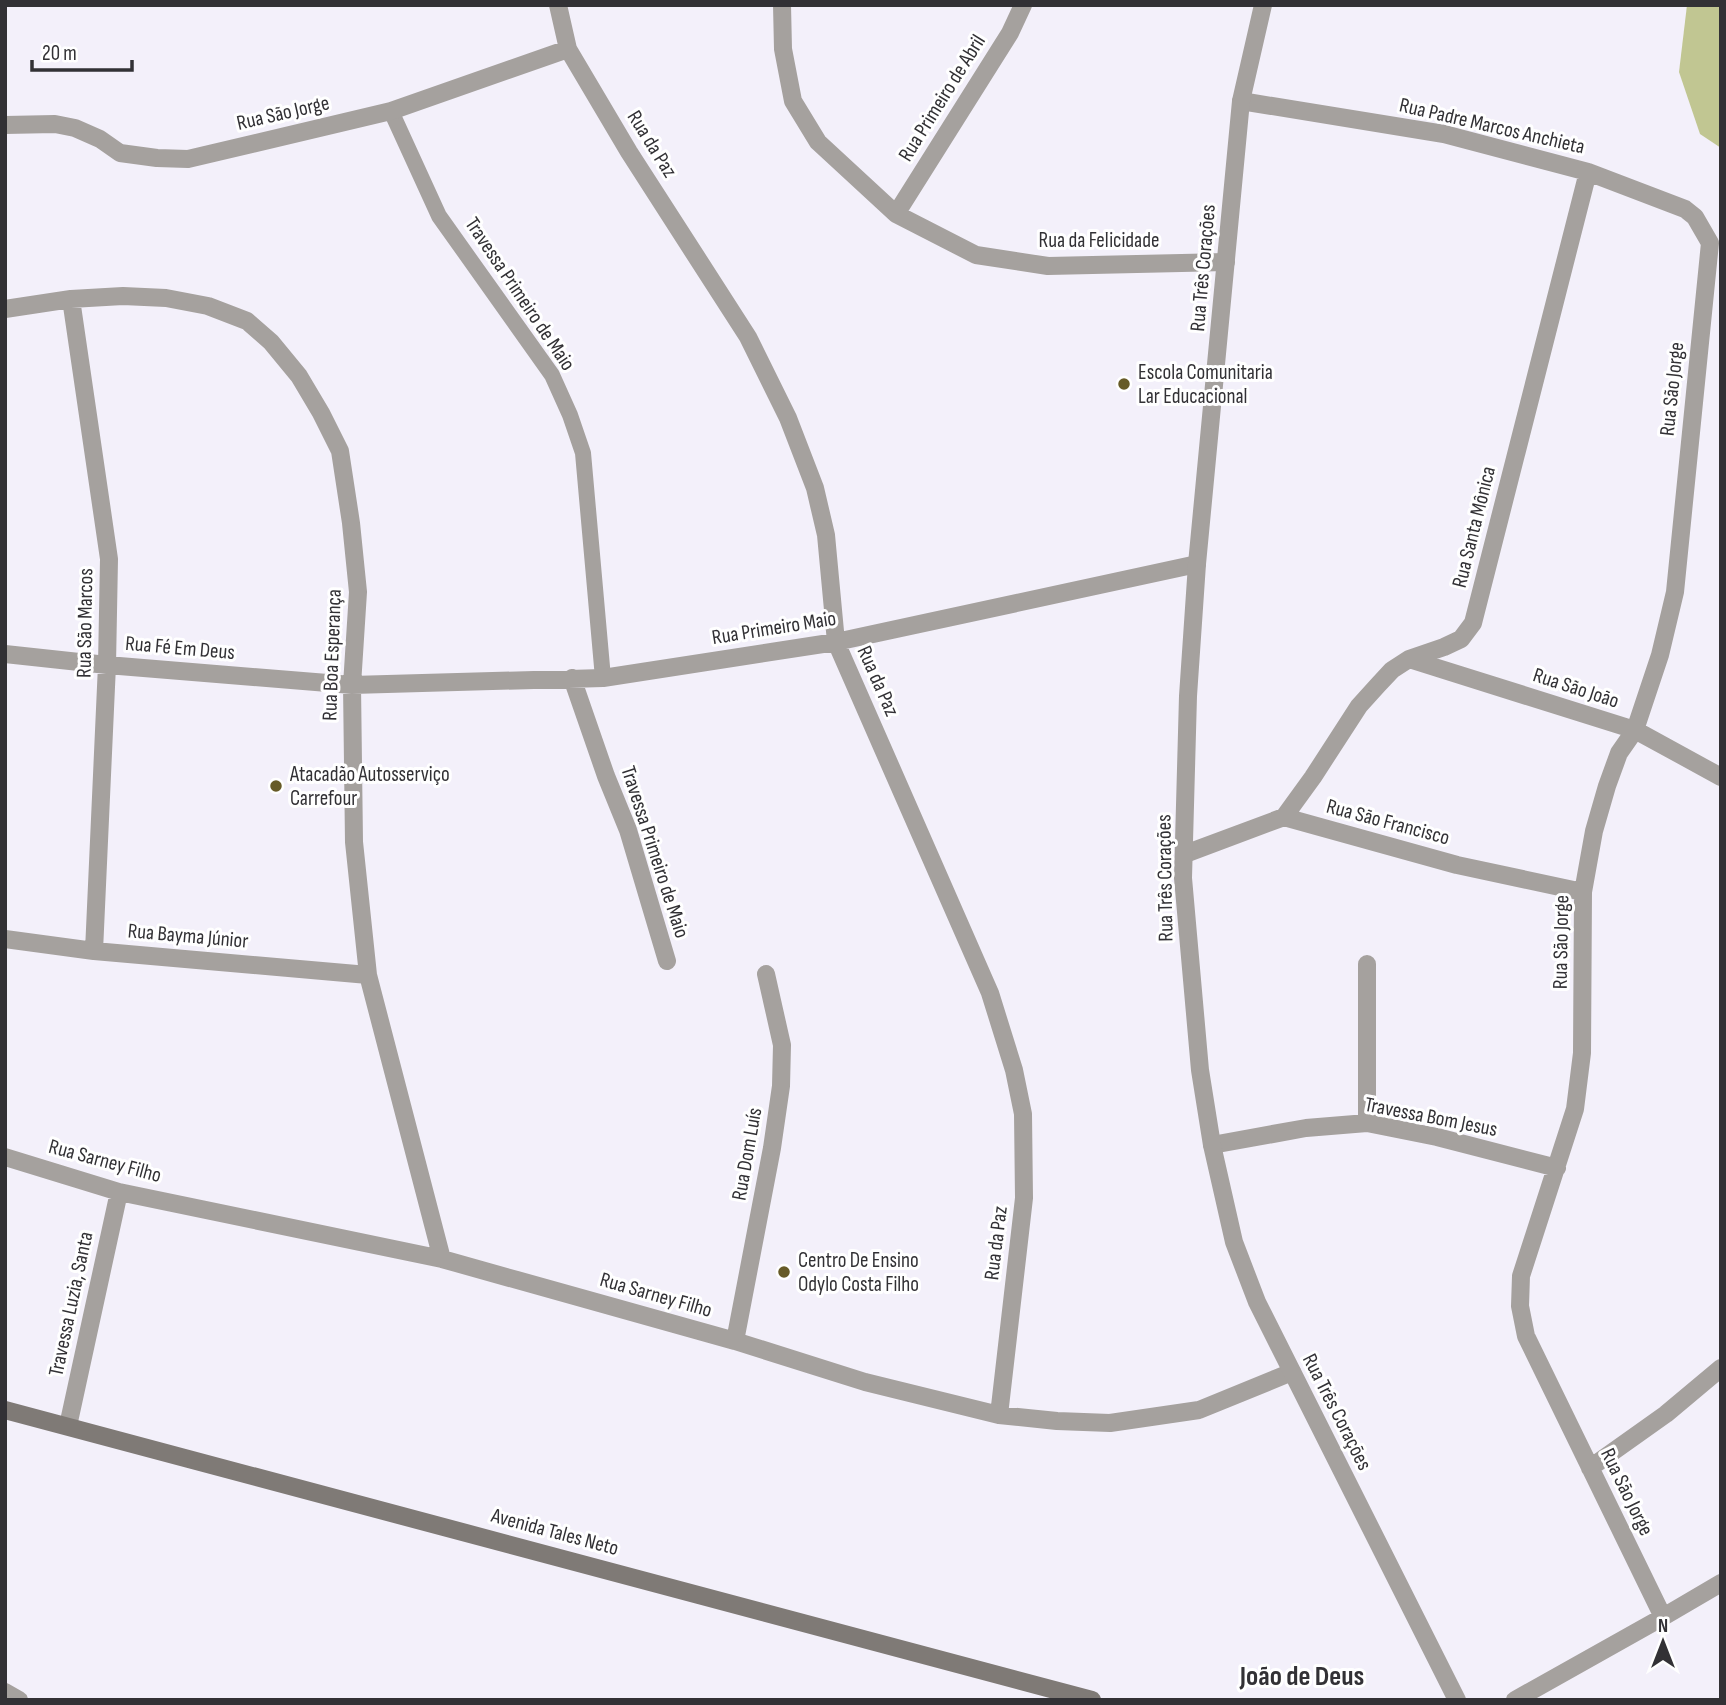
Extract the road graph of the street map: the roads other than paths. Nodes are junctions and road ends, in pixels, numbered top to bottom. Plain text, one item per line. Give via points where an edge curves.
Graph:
1 (558, 5) edge
2 (782, 5) edge
3 (1023, 5) edge
4 (1263, 5) edge
5 (568, 49) junction
6 (1241, 101) junction
7 (391, 111) junction
8 (5, 125) edge
9 (1588, 172) junction
10 (896, 214) junction
11 (1710, 243) joint
12 (1226, 262) junction
13 (71, 299) junction
14 (5, 309) edge
15 (1198, 565) junction
16 (836, 642) junction
17 (5, 654) edge
18 (1409, 659) junction
19 (107, 665) junction
20 (572, 678) junction
21 (603, 678) junction
22 (352, 685) junction
23 (1635, 730) junction
24 (1721, 777) edge
25 (1284, 817) junction
26 (1185, 854) junction
27 (1583, 892) junction
28 (5, 939) edge
29 (94, 951) junction
30 (667, 961) dead end
31 (1367, 964) dead end
32 (766, 974) dead end
33 (368, 975) junction
34 (1367, 1123) junction
35 (1212, 1145) junction
36 (5, 1157) edge
37 (1557, 1168) junction
38 (119, 1192) junction
39 (442, 1259) junction
40 (735, 1341) junction
41 (1721, 1368) edge
42 (1292, 1372) junction
43 (5, 1410) edge
44 (999, 1415) junction
45 (68, 1426) junction
46 (1590, 1468) junction
47 (1721, 1583) edge
48 (1663, 1617) junction
49 (5, 1692) edge
50 (19, 1700) edge
51 (1092, 1700) edge
52 (1457, 1700) edge
53 (1515, 1700) edge

1 - 5 street, Rua da Paz
2 - 10 street, Rua da Felicidade via 783,49 793,101 818,142
3 - 10 street, Rua Primeiro de Abril
4 - 6 street, Rua Três Corações
5 - 7 street, Rua São Jorge
5 - 16 street, Rua da Paz via 748,337 788,418 815,488 826,535
6 - 9 street, Rua Padre Marcos Anchieta via 1444,134
6 - 12 street, Rua Três Corações
7 - 8 street, Rua São Jorge via 188,159 120,153 100,139 55,124
7 - 21 lane, Travessa Primeiro de Maio via 439,216 552,375 570,415 583,453
9 - 11 street, Rua Padre Marcos Anchieta via 1685,209
9 - 18 street, Rua Santa Mônica via 1473,623 1461,639
10 - 12 street, Rua da Felicidade via 976,255 1024,262
11 - 23 street, Rua São Jorge via 1675,592
12 - 15 street, Rua Três Corações
13 - 14 street, Rua Boa Esperança
13 - 19 street, Rua São Marcos via 109,559
13 - 22 street, Rua Boa Esperança via 166,298 208,306 247,321 299,376 340,451 358,592
15 - 16 street, Rua Primeiro Maio
15 - 26 street, Rua Três Corações via 1188,696
16 - 21 street, Rua Primeiro Maio
16 - 44 street, Rua da Paz via 990,993 1014,1070 1023,1114 1024,1198
17 - 19 street, Rua Fé Em Deus
18 - 23 street, Rua São João
18 - 25 street, Rua Santa Mônica via 1392,670 1359,706
19 - 22 street, Rua Fé Em Deus
19 - 29 street, Rua São Marcos
20 - 21 street, Rua Primeiro Maio
20 - 22 street, Rua Primeiro Maio
20 - 30 street, Travessa Primeiro de Maio via 628,830
22 - 33 street, Rua Boa Esperança via 354,842
23 - 24 street, Rua São João
23 - 27 street, Rua São Jorge via 1619,753 1606,786
25 - 26 street
25 - 27 street, Rua São Francisco via 1457,865
26 - 35 street, Rua Três Corações via 1183,878 1200,1070
27 - 37 street, Rua São Jorge via 1582,1053 1575,1109
28 - 29 street, Rua Bayma Júnior
29 - 33 street, Rua Bayma Júnior
31 - 34 street
32 - 40 street, Rua Dom Luís via 782,1045 781,1086
33 - 39 street, Rua Boa Esperança
34 - 35 street, Travessa Bom Jesus
34 - 37 street, Travessa Bom Jesus
35 - 42 street, Rua Três Corações via 1234,1242
36 - 38 street, Rua Sarney Filho
37 - 46 street, Rua São Jorge via 1521,1276 1520,1306 1526,1336
38 - 39 street, Rua Sarney Filho
38 - 45 street, Travessa Luzia, Santa
39 - 40 street, Rua Sarney Filho
40 - 44 street, Rua Sarney Filho via 865,1382
41 - 46 street
42 - 44 street, Rua Sarney Filho via 1199,1410 1110,1423
42 - 52 street, Rua Três Corações
43 - 45 main road, Avenida Tales Neto
45 - 51 main road, Avenida Tales Neto
46 - 48 street, Rua São Jorge
47 - 48 street
48 - 53 street
49 - 50 street

